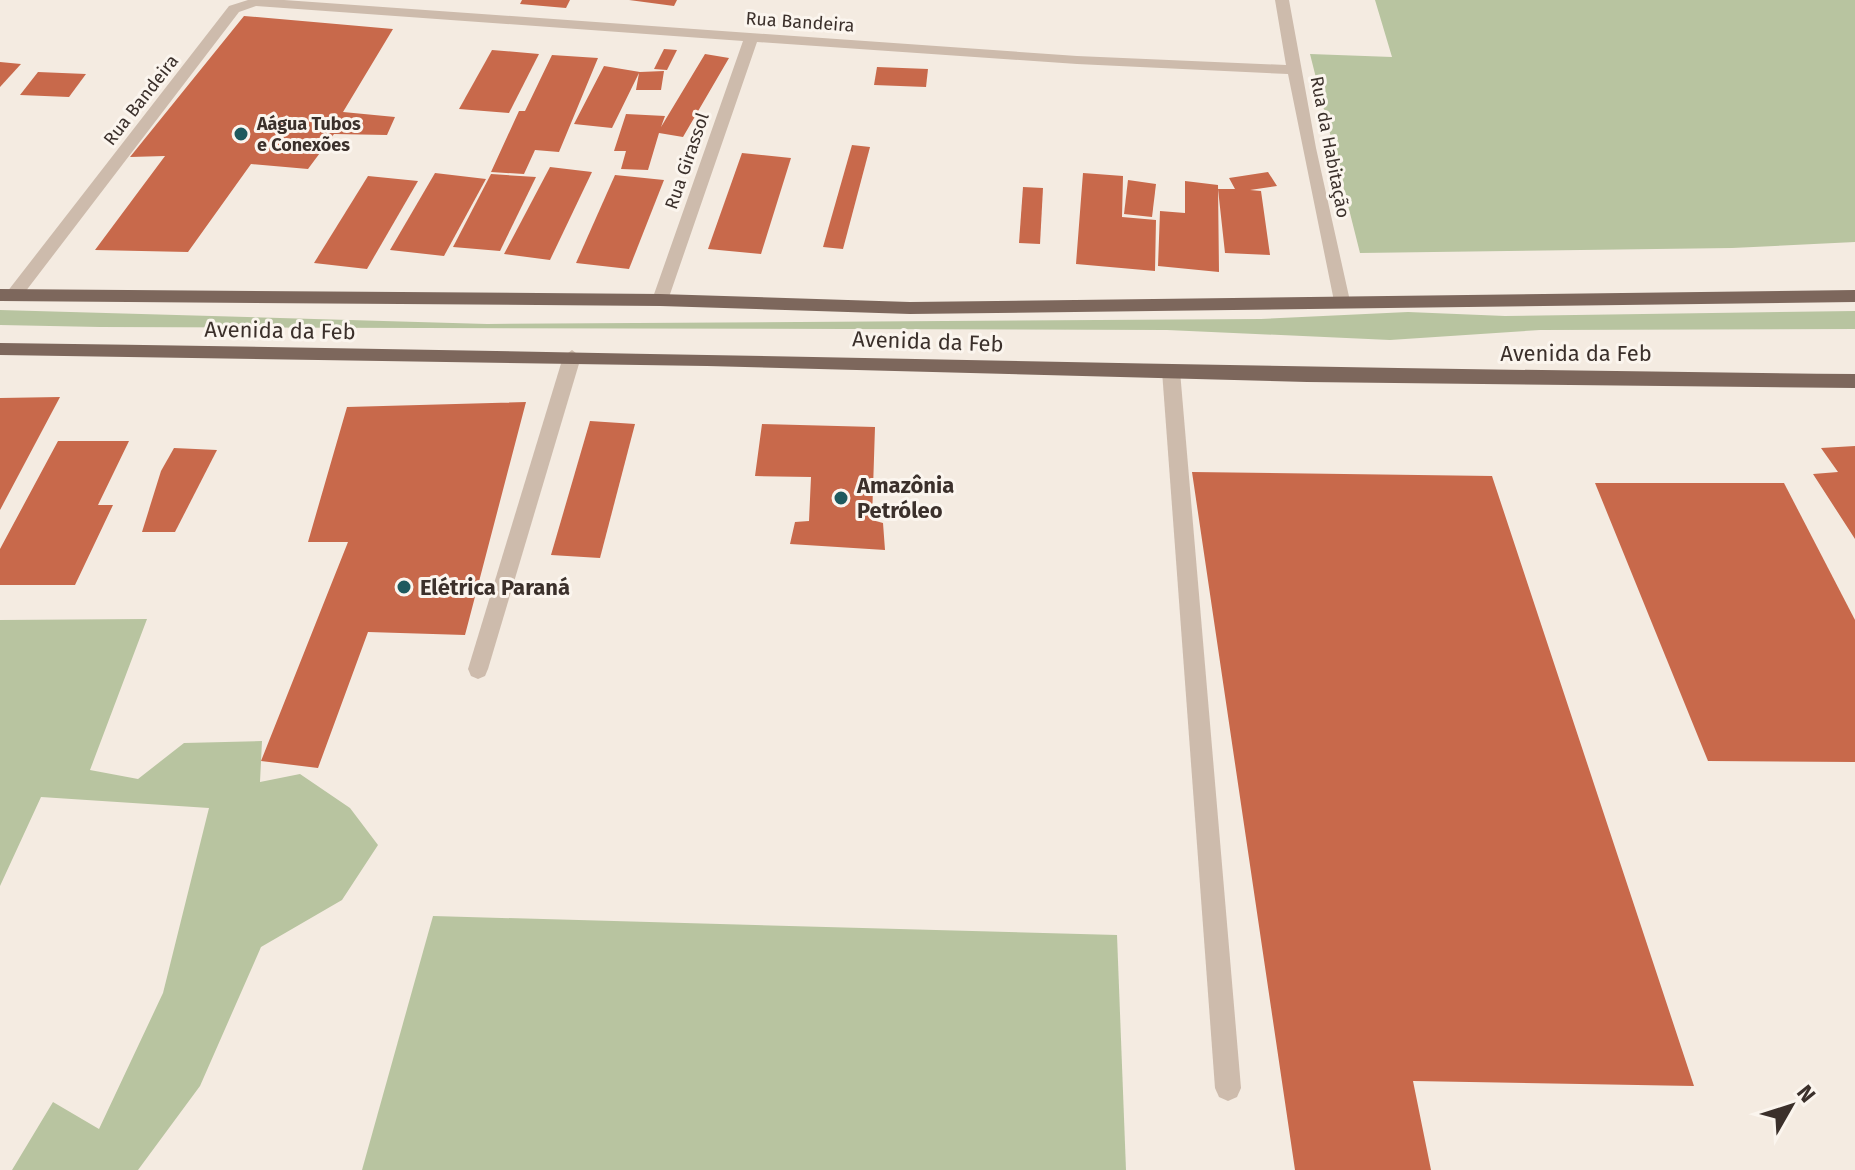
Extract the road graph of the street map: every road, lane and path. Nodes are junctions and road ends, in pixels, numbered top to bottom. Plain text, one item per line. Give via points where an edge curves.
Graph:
1 (1282, 0) edge
2 (752, 36) junction
3 (1295, 70) junction
4 (6, 295) edge
5 (1855, 296) edge
6 (660, 300) junction
7 (1342, 301) junction
8 (0, 349) edge
9 (572, 357) junction
10 (1171, 371) junction
11 (1855, 381) edge
12 (478, 669) dead end
13 (1228, 1088) dead end

1 - 3 street, Rua da Habitação
2 - 3 street, Rua Bandeira
2 - 4 street, Rua Bandeira via 243,4
2 - 6 street, Rua Girassol
3 - 7 street, Rua da Habitação
4 - 6 main road, Avenida da Feb
5 - 7 main road, Avenida da Feb
6 - 7 main road, Avenida da Feb via 910,308
8 - 9 main road, Avenida da Feb
9 - 10 main road, Avenida da Feb
9 - 12 street
10 - 11 main road, Avenida da Feb
10 - 13 street

